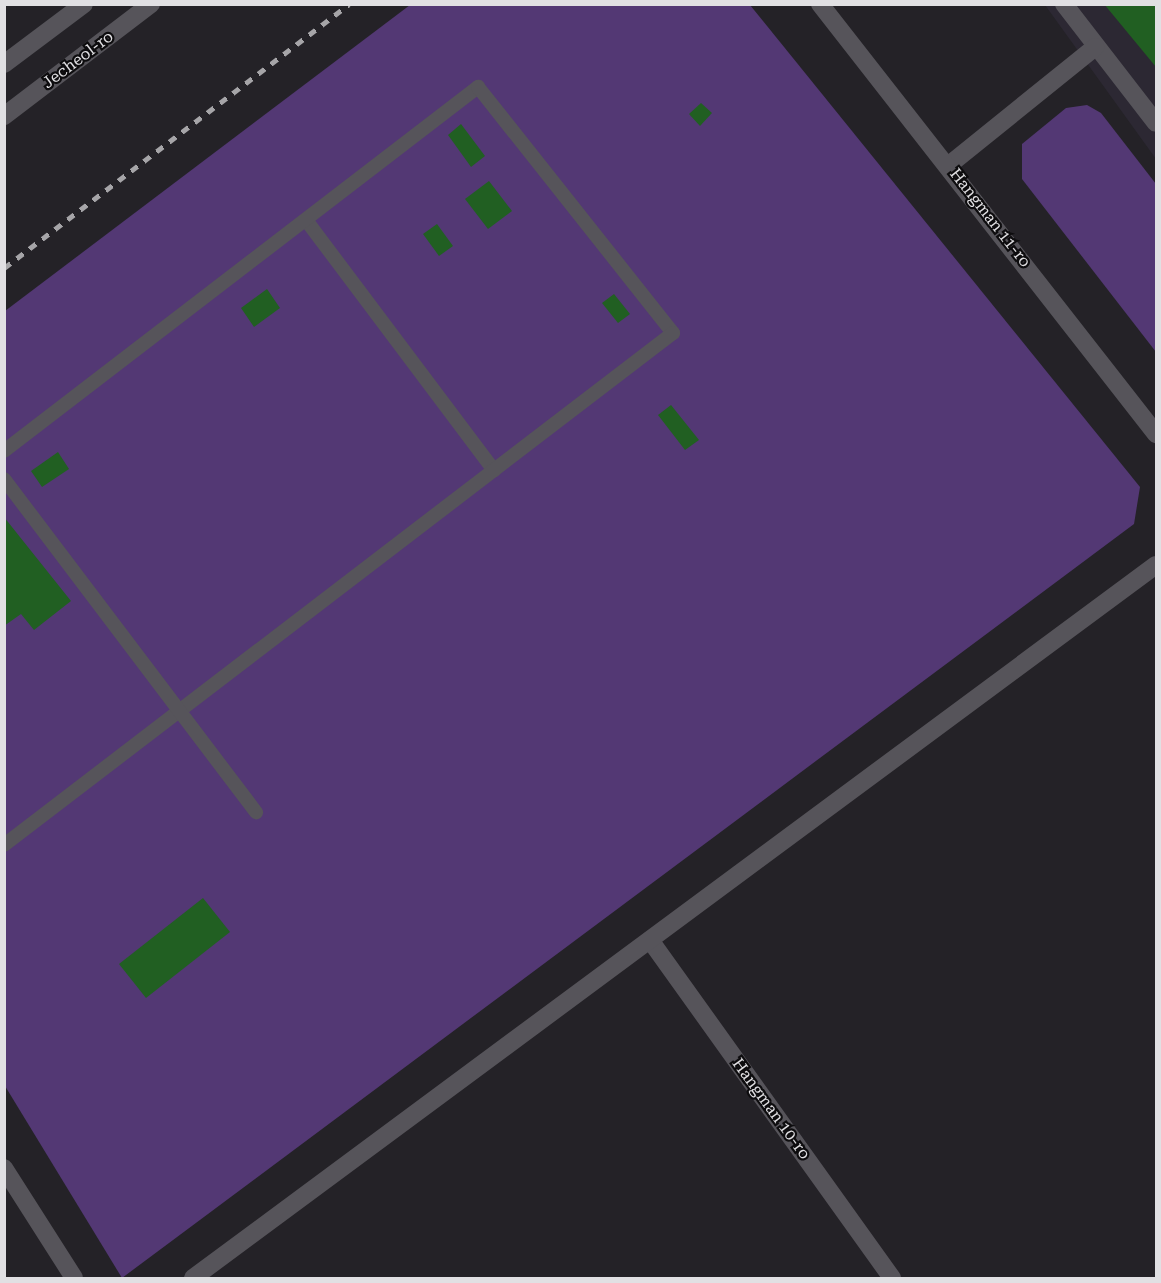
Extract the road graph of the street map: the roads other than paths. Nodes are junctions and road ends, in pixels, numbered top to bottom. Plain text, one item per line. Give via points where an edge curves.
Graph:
1 (84, 4) edge
2 (151, 4) edge
3 (820, 4) edge
4 (1064, 4) edge
5 (1095, 47) junction
6 (4, 64) edge
7 (4, 116) edge
8 (1156, 123) edge
9 (949, 165) junction
10 (306, 220) junction
11 (1156, 434) edge
12 (4, 451) edge
13 (494, 470) junction
14 (4, 479) edge
15 (1156, 565) edge
16 (181, 714) junction
17 (256, 812) dead end
18 (4, 845) edge
19 (650, 940) junction
20 (4, 1168) edge
21 (74, 1278) edge
22 (193, 1278) edge
23 (892, 1278) edge

1 - 6 street
2 - 7 street, Jecheol-ro
3 - 9 street, Hangman 11-ro
4 - 5 street
5 - 8 street
5 - 9 street
9 - 11 street, Hangman 11-ro
10 - 12 lane
10 - 13 lane
10 - 13 lane via 478,87 673,333
13 - 16 lane
14 - 16 lane
15 - 19 street
16 - 17 lane
16 - 18 lane
19 - 22 street
19 - 23 street, Hangman 10-ro
20 - 21 street

